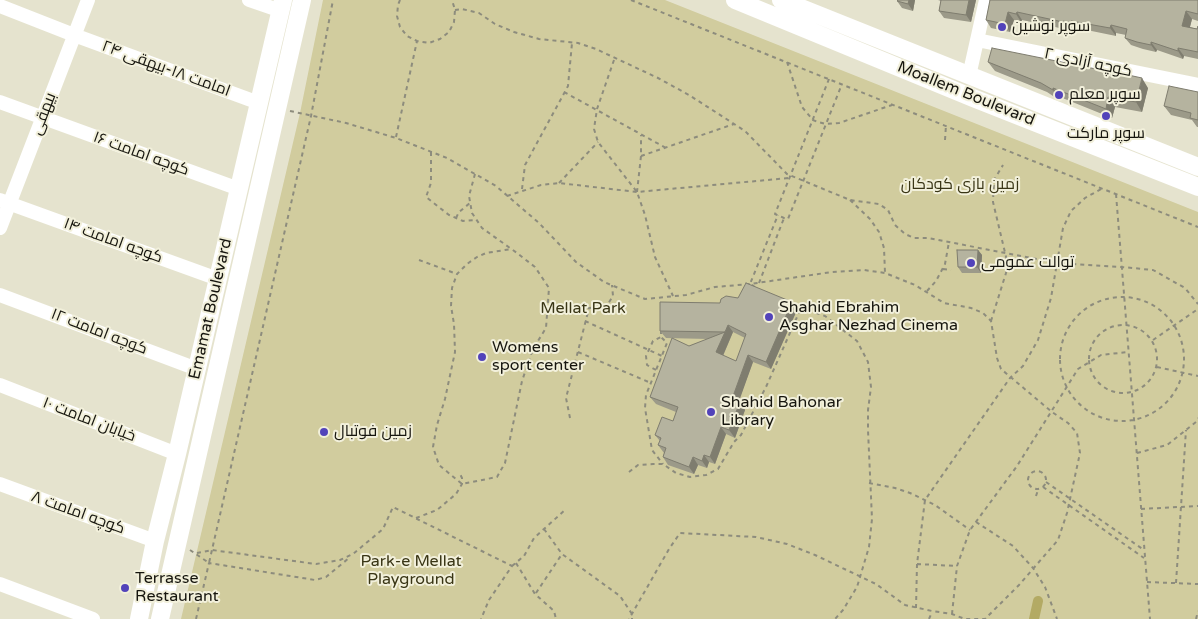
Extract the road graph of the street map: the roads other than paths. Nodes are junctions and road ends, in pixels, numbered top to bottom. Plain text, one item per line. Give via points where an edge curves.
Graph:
1 (88, 0) edge
2 (249, 0) edge
3 (302, 0) edge
4 (735, 0) edge
5 (781, 0) edge
6 (986, 0) edge
7 (0, 6) edge
8 (282, 6) edge
9 (74, 35) junction
10 (977, 40) junction
11 (969, 76) junction
12 (1198, 85) edge
13 (0, 102) edge
14 (259, 102) junction
15 (42, 118) junction
16 (1198, 167) edge
17 (1198, 187) edge
18 (239, 189) junction
19 (5, 202) edge
20 (0, 228) edge
21 (218, 279) junction
22 (0, 295) edge
23 (197, 369) junction
24 (0, 385) edge
25 (178, 454) junction
26 (0, 484) edge
27 (155, 541) junction
28 (0, 584) edge
29 (93, 619) edge
30 (139, 619) edge
31 (160, 619) edge

1 - 9 street, بیهقی
2 - 8 street
3 - 31 main road, Emamat Boulevard
4 - 17 main road, Moallem Boulevard
5 - 11 main road, Moallem Boulevard
6 - 10 street
7 - 9 street, امامت ۱۸-بیهقی ۲۴
8 - 14 main road, Emamat Boulevard
9 - 14 street, امامت ۱۸-بیهقی ۲۴
9 - 15 street, بیهقی
10 - 11 street
10 - 12 street, کوچه آزادی ۲
11 - 16 main road, Moallem Boulevard
13 - 15 street, کوچه امامت ۱۶
14 - 18 main road, Emamat Boulevard
15 - 18 street, کوچه امامت ۱۶
15 - 19 street, بیهقی
18 - 21 main road, Emamat Boulevard
19 - 20 street, بیهقی
19 - 21 street, کوچه امامت ۱۴
21 - 23 main road, Emamat Boulevard
22 - 23 street, کوچه امامت ۱۲
23 - 25 main road, Emamat Boulevard
24 - 25 street, خیابان امامت ۱۰
25 - 27 main road, Emamat Boulevard
26 - 27 street, کوچه امامت ۸
27 - 30 main road, Emamat Boulevard
28 - 29 street

